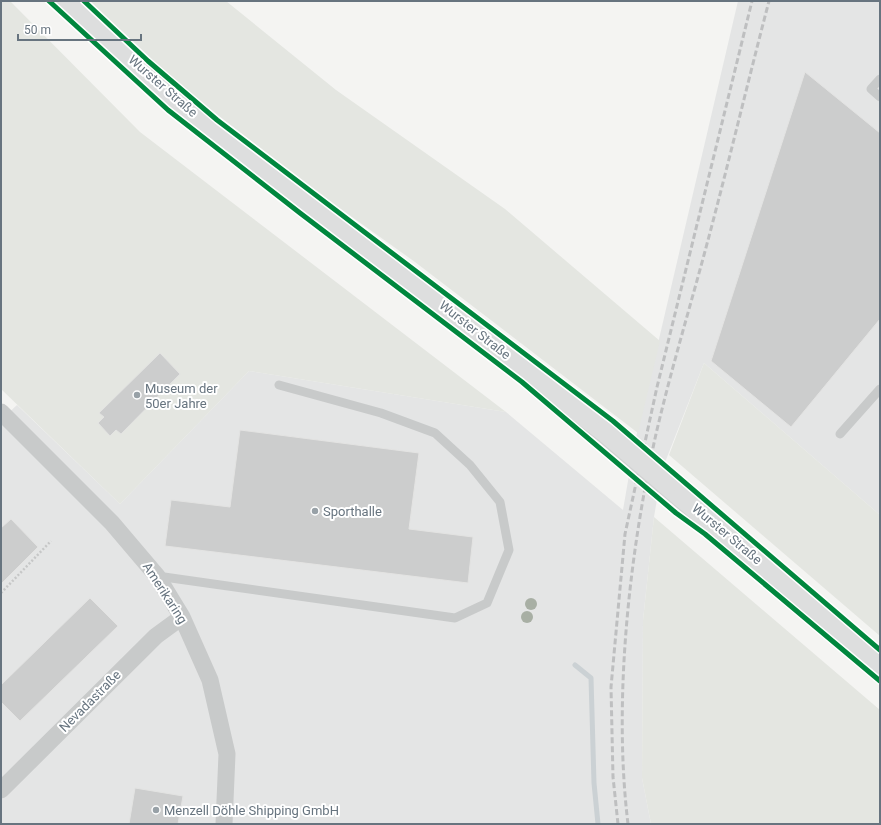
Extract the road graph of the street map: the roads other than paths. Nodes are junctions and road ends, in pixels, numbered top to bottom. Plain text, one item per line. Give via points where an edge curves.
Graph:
1 (67, 1) edge
2 (880, 79) edge
3 (880, 97) edge
4 (279, 386) dead end
5 (880, 389) edge
6 (4, 422) edge
7 (840, 434) dead end
8 (157, 576) junction
9 (182, 617) junction
10 (880, 664) edge
11 (1, 790) edge
12 (224, 824) edge

1 - 10 main road, Wurster Straße, bridge via 176,100 605,431
2 - 3 lane via 871,89
4 - 8 lane via 381,413 435,433 470,465 500,502 508,550 487,603 455,618
5 - 7 lane
6 - 8 street, Amerikaring via 112,522
8 - 9 street, Amerikaring
9 - 11 street, Nevadastraße via 156,636
9 - 12 street, Amerikaring via 210,680 227,754

